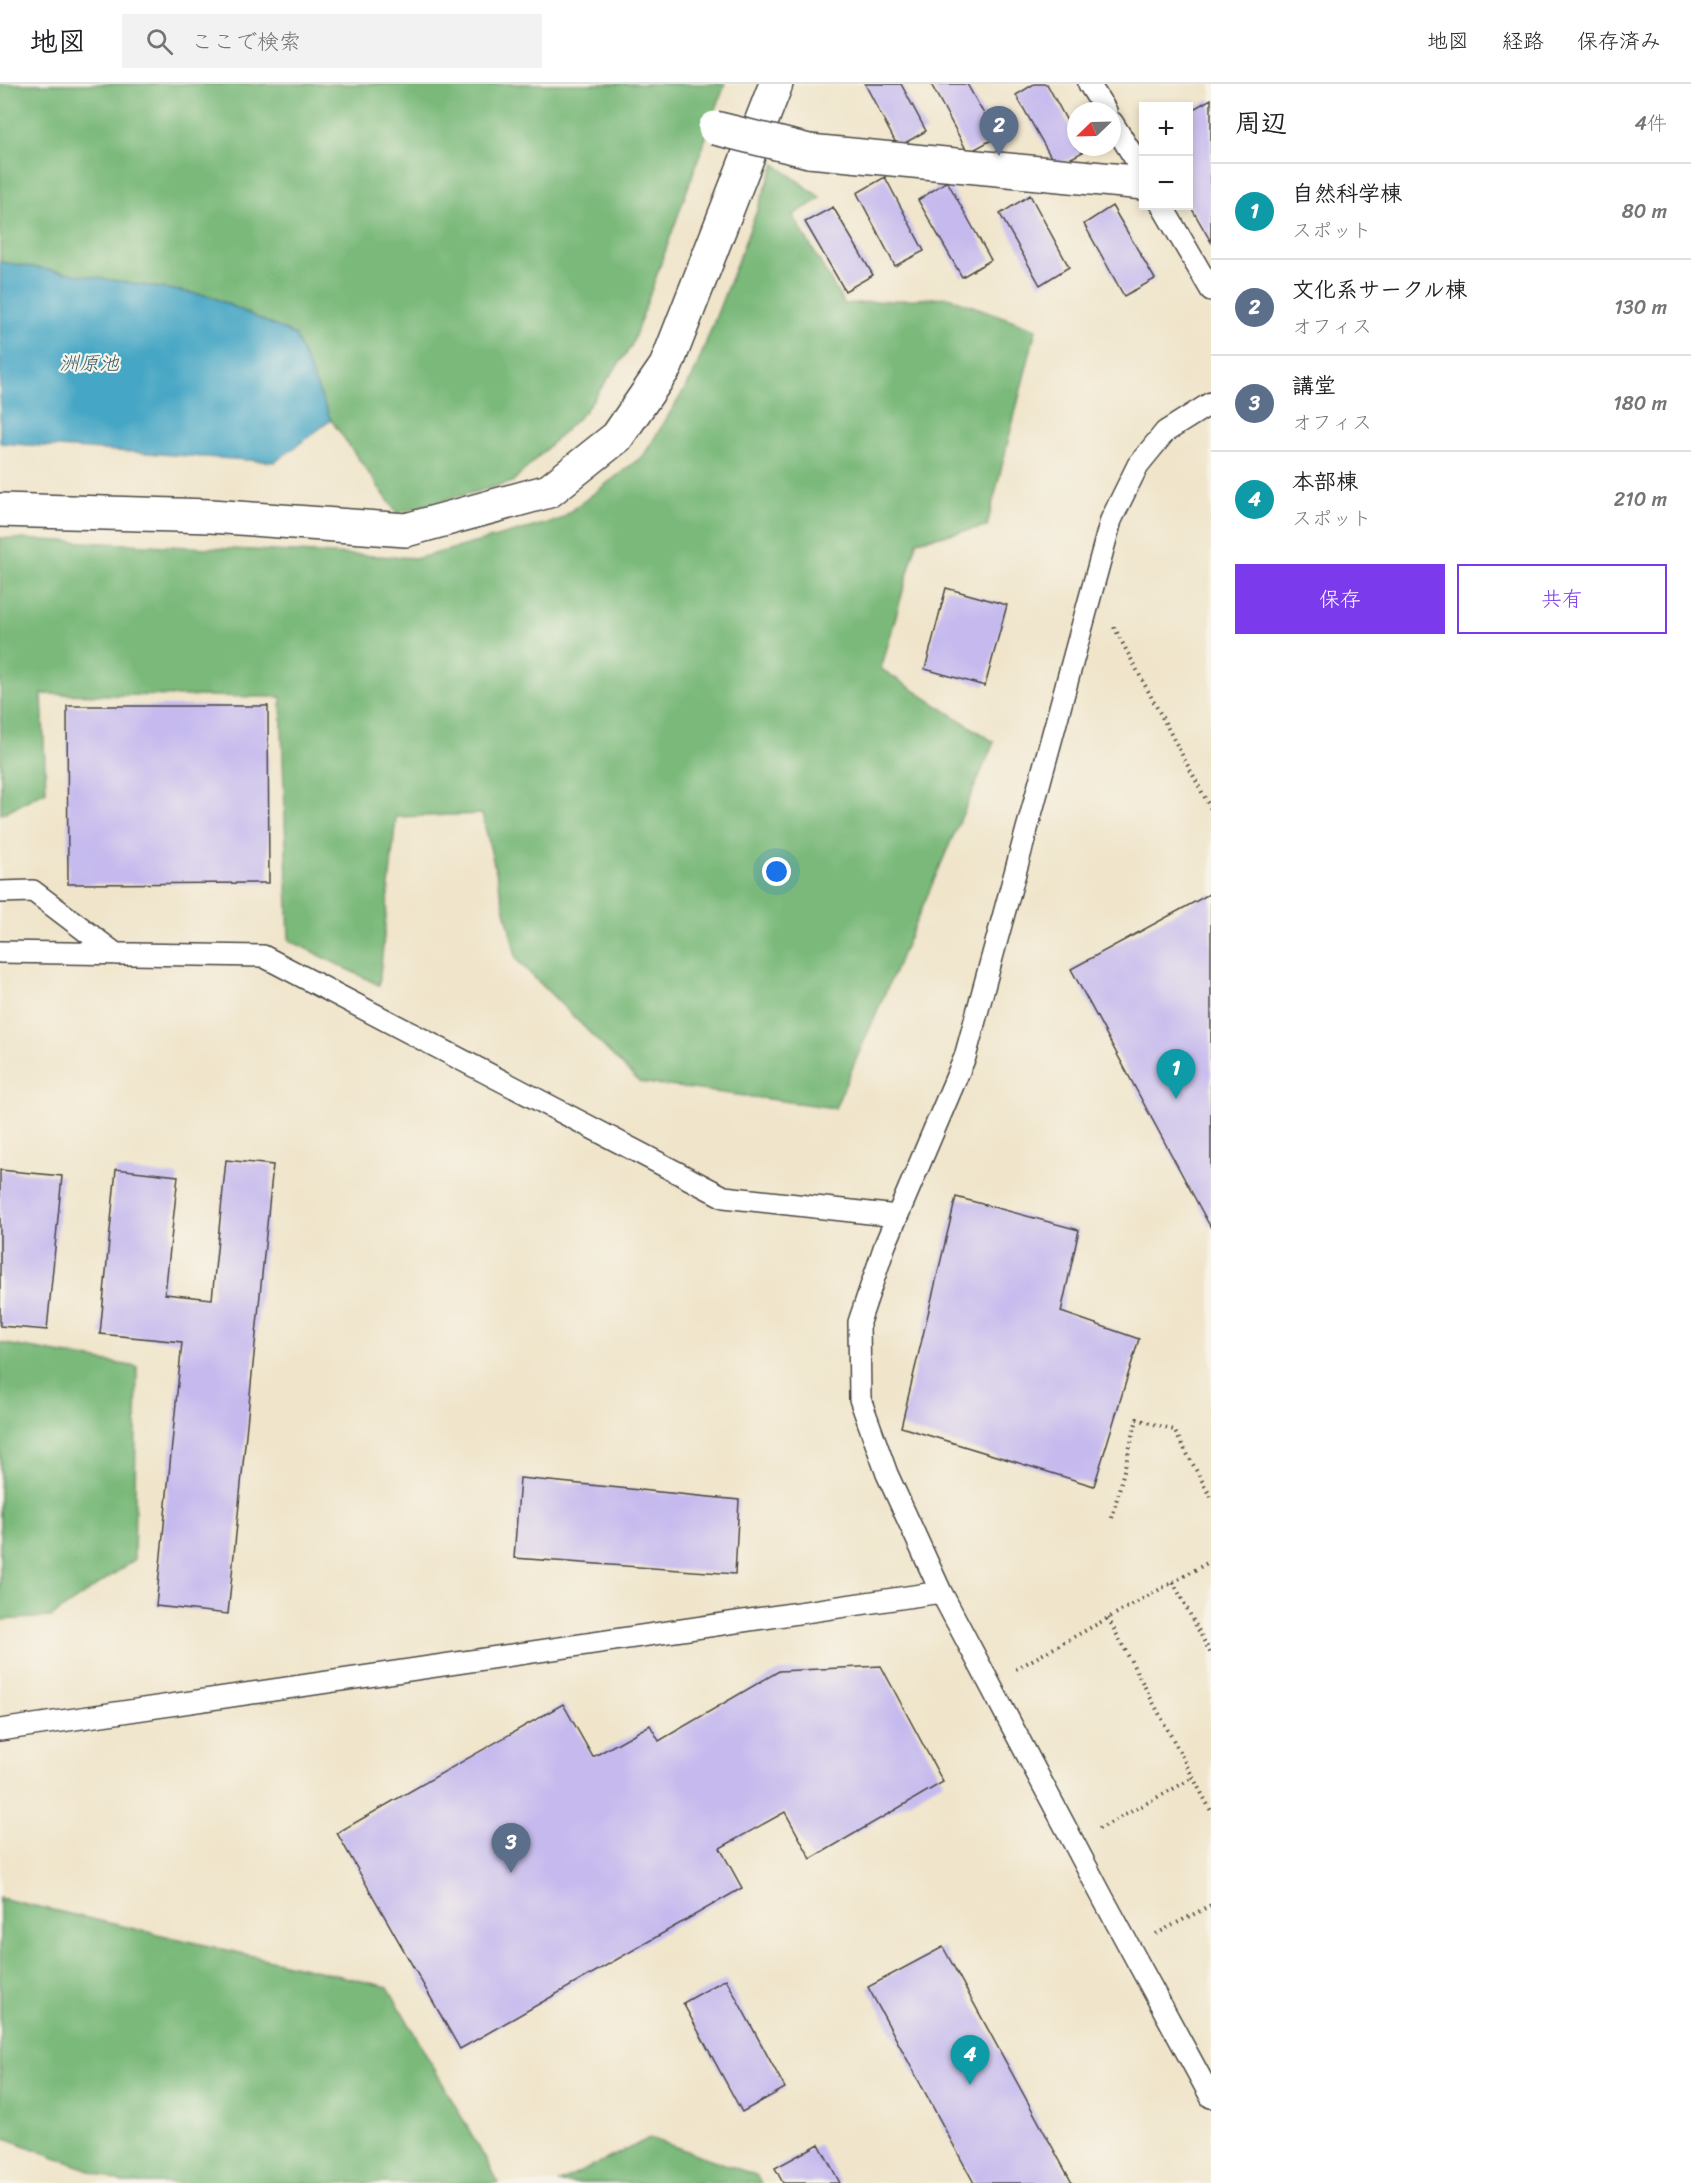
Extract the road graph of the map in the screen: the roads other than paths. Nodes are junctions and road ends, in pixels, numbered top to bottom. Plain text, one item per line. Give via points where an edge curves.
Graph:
1 (776, 84) edge
2 (1089, 84) edge
3 (1100, 102) edge
4 (715, 129) dead end
5 (1121, 137) edge
6 (1139, 166) edge
7 (1139, 183) edge
8 (1164, 210) edge
9 (1211, 290) edge
10 (1211, 403) edge
11 (0, 510) edge
12 (0, 892) edge
13 (0, 952) edge
14 (116, 954) junction
15 (897, 1216) junction
16 (941, 1592) junction
17 (0, 1731) edge
18 (1211, 2097) edge

1 - 11 street via 666,366 617,437 549,491 406,530 211,516
2 - 3 lane
4 - 7 street, bridge via 809,151
5 - 6 lane
8 - 9 lane
10 - 15 lane via 1165,432 1138,465 1111,520 966,1057
12 - 14 lane via 33,891
13 - 14 lane
14 - 15 lane via 263,956 724,1197
15 - 16 lane via 859,1322 860,1399 887,1474
16 - 17 lane
16 - 18 lane

